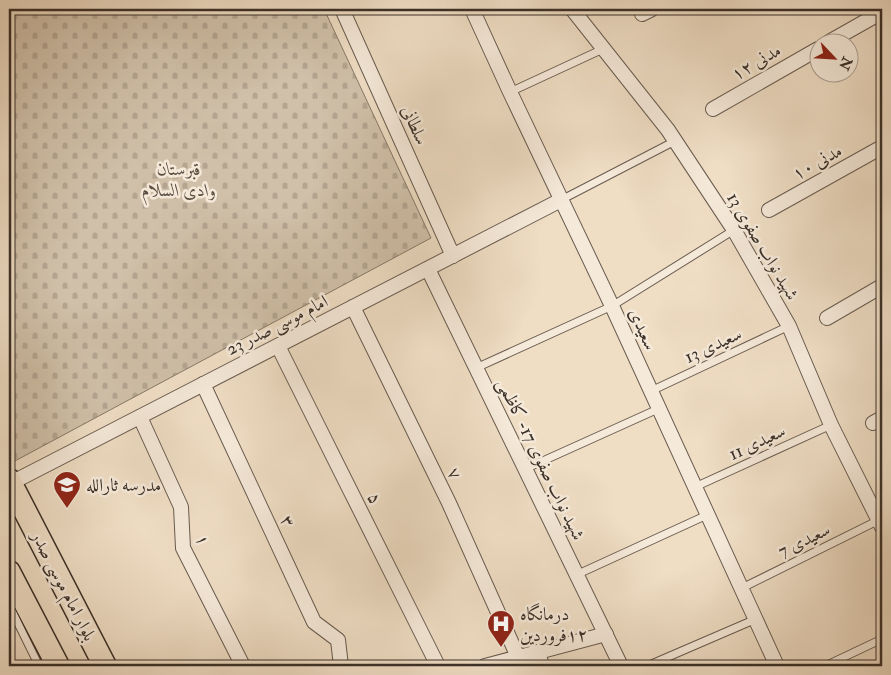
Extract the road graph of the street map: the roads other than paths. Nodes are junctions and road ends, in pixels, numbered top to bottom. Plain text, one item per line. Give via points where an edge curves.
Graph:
1 (342, 9) edge
2 (472, 9) edge
3 (572, 9) edge
4 (882, 12) edge
5 (847, 32) edge
6 (603, 48) junction
7 (808, 55) edge
8 (510, 92) junction
9 (713, 109) dead end
10 (675, 141) junction
11 (882, 147) edge
12 (561, 200) junction
13 (769, 210) dead end
14 (734, 230) junction
15 (453, 256) junction
16 (428, 269) junction
17 (882, 286) edge
18 (612, 306) junction
19 (353, 307) junction
20 (827, 318) dead end
21 (789, 326) junction
22 (278, 346) junction
23 (476, 368) junction
24 (203, 384) junction
25 (650, 391) junction
26 (658, 409) junction
27 (140, 417) junction
28 (831, 425) junction
29 (525, 469) junction
30 (10, 482) edge
31 (695, 487) junction
32 (706, 515) junction
33 (881, 524) edge
34 (9, 572) edge
35 (576, 575) junction
36 (742, 588) junction
37 (9, 605) edge
38 (756, 620) junction
39 (606, 634) junction
40 (882, 639) edge
41 (538, 652) junction
42 (518, 657) junction
43 (39, 666) edge
44 (58, 666) edge
45 (105, 666) edge
46 (243, 666) edge
47 (341, 666) edge
48 (438, 666) edge
49 (485, 666) edge
50 (542, 666) edge
51 (621, 666) edge
52 (647, 666) edge
53 (777, 666) edge
54 (825, 666) edge

1 - 15 street, سلطانی
2 - 8 street, سعیدی
3 - 6 street, شهید نواب صفوی 13
4 - 5 street
6 - 8 lane
6 - 10 street, شهید نواب صفوی 13
7 - 9 street, مدنی ۱۲
8 - 12 street, سعیدی
10 - 12 lane
10 - 14 street, شهید نواب صفوی 13
11 - 13 street, مدنی ۱۰
12 - 15 street, امام موسی صدر 23
12 - 18 street, سعیدی
14 - 18 lane
14 - 21 street, شهید نواب صفوی 13
15 - 16 street, امام موسی صدر 23
16 - 19 street, امام موسی صدر 23
16 - 23 street, شهید نواب صفوی 17- کاظمی
17 - 20 street
18 - 23 lane
18 - 25 street, سعیدی
19 - 22 street, امام موسی صدر 23
19 - 42 street, ۷ via 449,503
21 - 25 lane, سعیدی 13
21 - 28 street, شهید نواب صفوی 13
22 - 24 street, امام موسی صدر 23
22 - 48 street, ۵
23 - 29 street, شهید نواب صفوی 17- کاظمی
24 - 27 street, امام موسی صدر 23
24 - 47 street, ۳ via 314,622 338,640
25 - 26 street, سعیدی
26 - 29 lane
26 - 31 street, سعیدی
27 - 30 street, امام موسی صدر 23
27 - 46 street, ۱ via 180,507 183,548
28 - 31 lane, سعیدی 11
28 - 33 street, شهید نواب صفوی 13
29 - 35 street, شهید نواب صفوی 17- کاظمی
30 - 45 main road, بلوار امام موسی صدر
31 - 32 street, سعیدی
32 - 35 lane
32 - 36 street, سعیدی
33 - 36 lane, سعیدی 7
34 - 44 main road
35 - 39 street, شهید نواب صفوی 17- کاظمی
36 - 38 street, سعیدی
37 - 43 lane
38 - 52 lane
38 - 53 street, سعیدی
39 - 41 street
39 - 51 street, شهید نواب صفوی 17- کاظمی
40 - 54 lane
41 - 42 street
41 - 50 street
42 - 49 street

